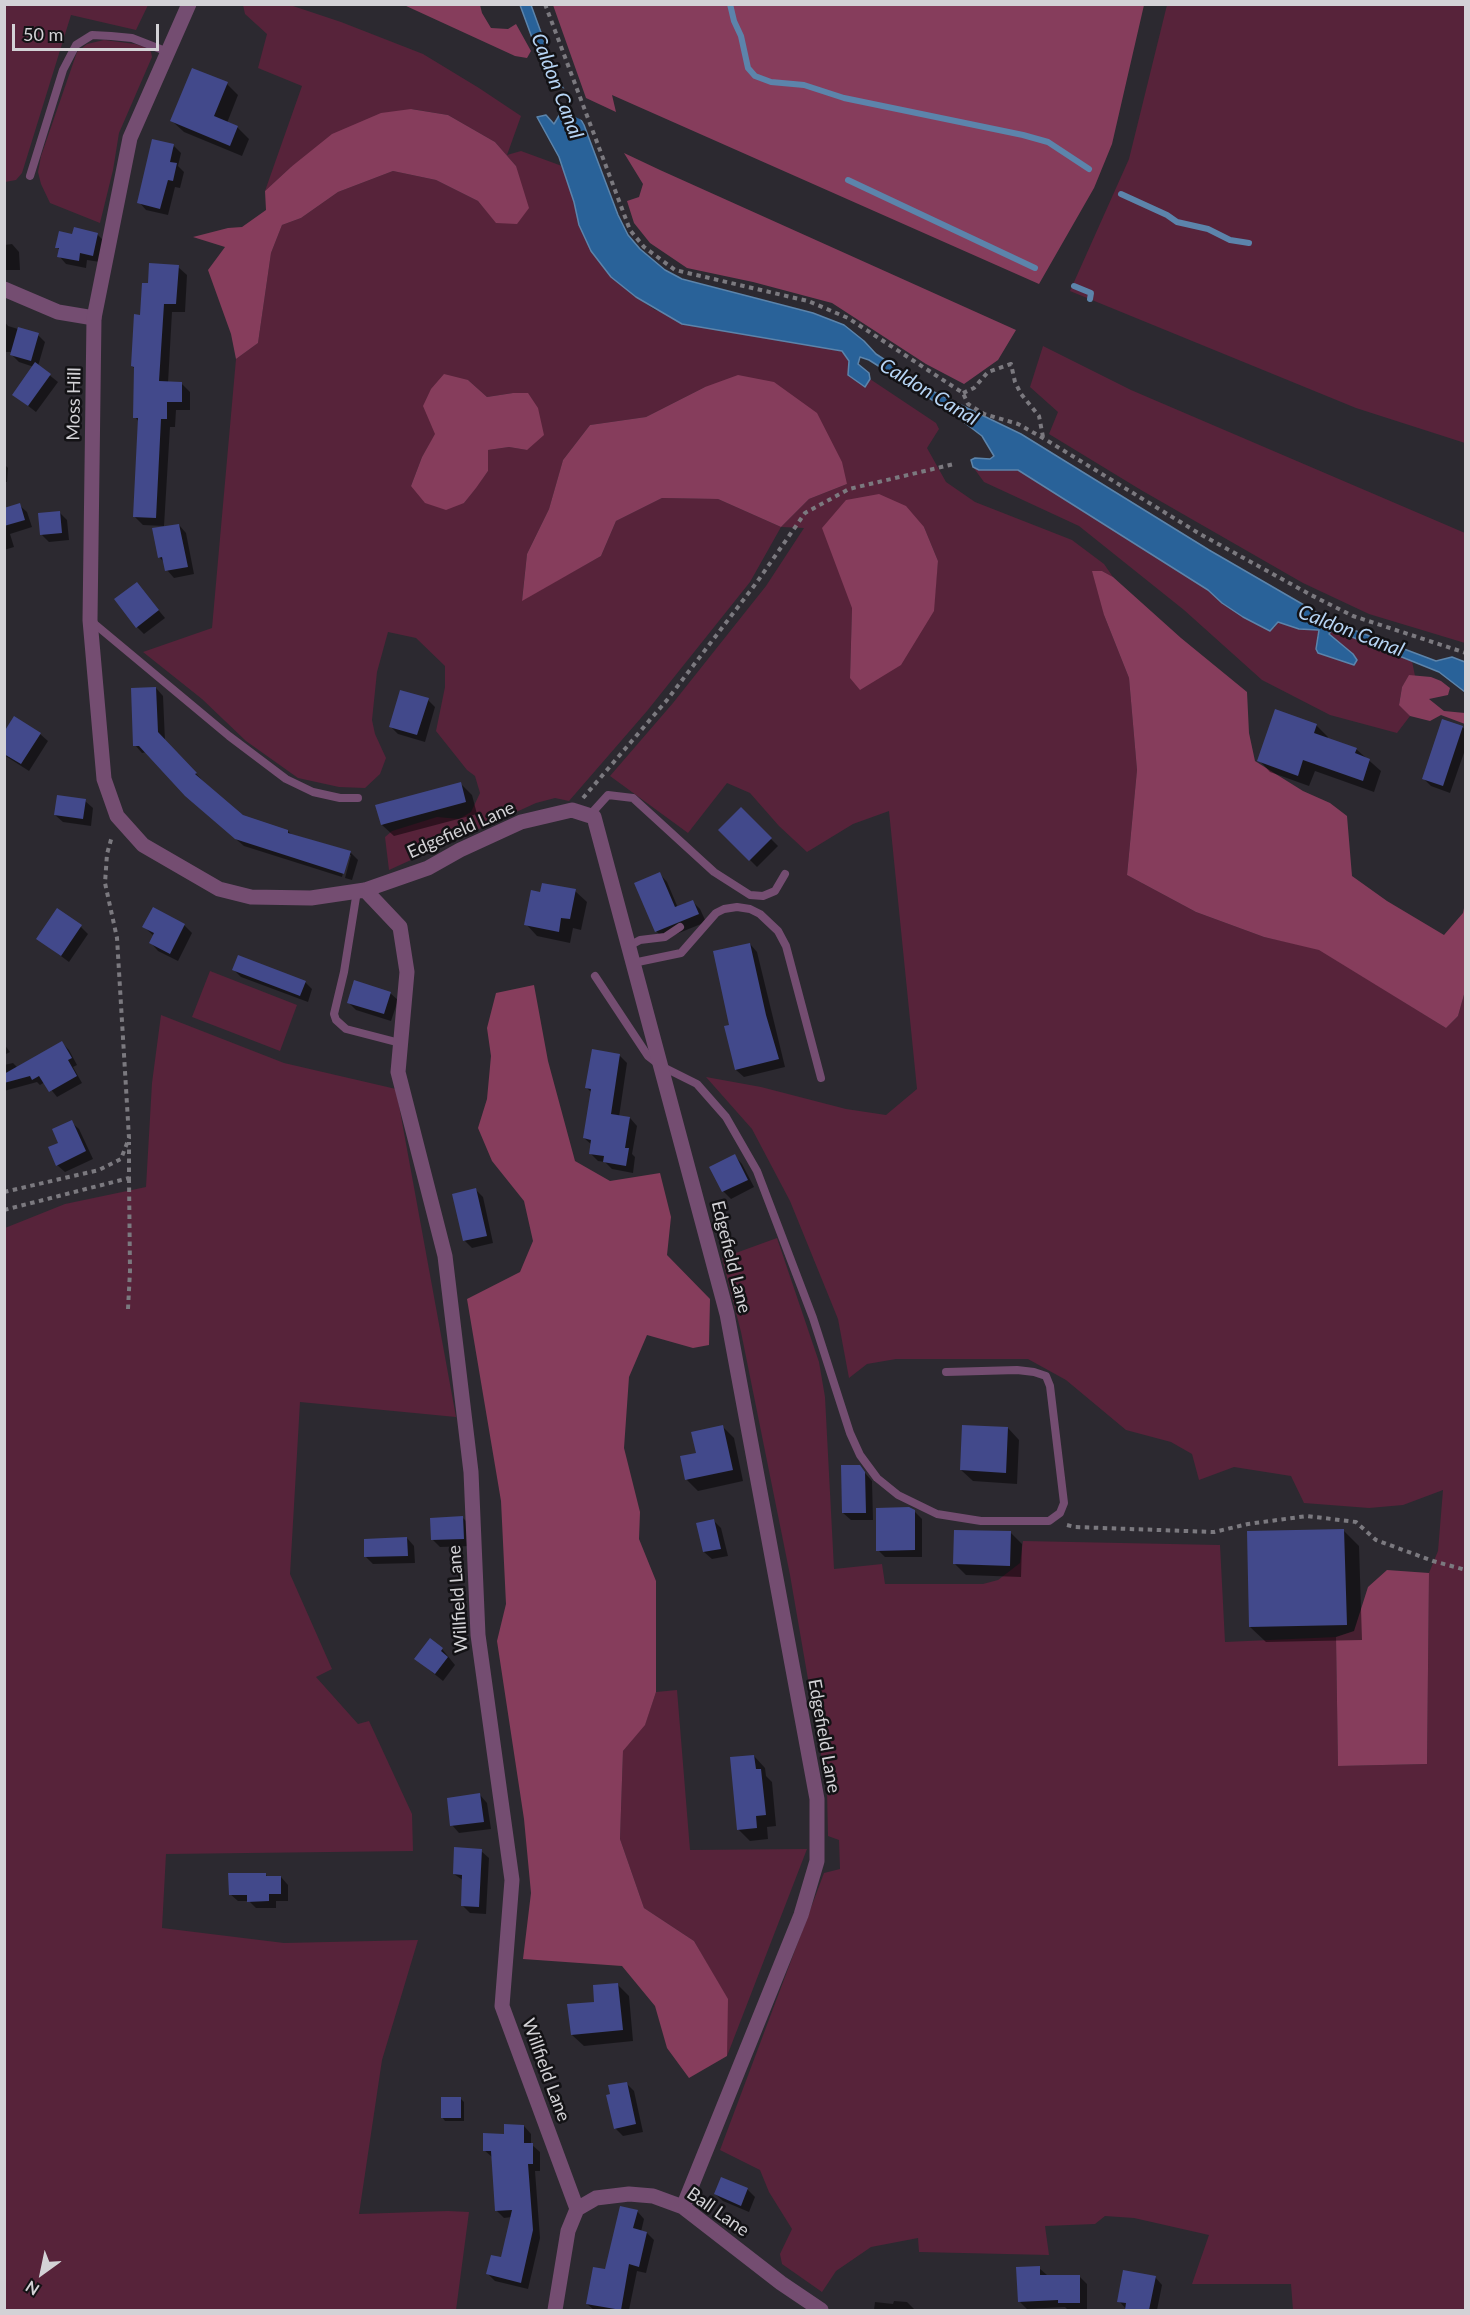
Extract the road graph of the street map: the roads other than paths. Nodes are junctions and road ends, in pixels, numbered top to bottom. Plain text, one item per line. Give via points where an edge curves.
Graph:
1 (189, 4) edge
2 (168, 52) junction
3 (30, 176) dead end
4 (4, 289) edge
5 (94, 318) junction
6 (90, 620) junction
7 (358, 798) dead end
8 (117, 816) joint
9 (589, 816) junction
10 (786, 874) dead end
11 (361, 890) junction
12 (680, 927) dead end
13 (629, 946) junction
14 (633, 963) junction
15 (595, 976) dead end
16 (400, 1042) junction
17 (661, 1066) junction
18 (821, 1078) dead end
19 (946, 1372) dead end
20 (683, 2207) junction
21 (577, 2209) junction
22 (555, 2310) edge
23 (821, 2310) edge

1 - 2 street, Moss Hill
2 - 3 lane via 132,38 111,36 92,35 76,45 63,70
2 - 5 street, Moss Hill via 130,138
4 - 5 street via 58,312
5 - 6 street, Moss Hill
6 - 7 lane via 286,779 313,792
6 - 8 street, Moss Hill via 104,779
8 - 11 street, Edgefield Lane via 143,845 219,889 250,897 311,898
9 - 10 lane via 608,795 633,798 714,872 750,895 763,896 775,891
9 - 11 street, Edgefield Lane via 572,810 521,822 428,868
9 - 13 street, Edgefield Lane via 594,817
11 - 16 street, Willfield Lane via 400,927 407,972
11 - 16 lane via 334,1014 346,1029
12 - 13 lane via 664,937 640,940
13 - 14 street, Edgefield Lane
14 - 17 street, Edgefield Lane
14 - 18 lane via 681,953 724,909 737,907 760,914 778,931 786,946
15 - 17 lane via 648,1056
16 - 21 street, Willfield Lane via 398,1072 445,1256 471,1472 478,1635 512,1880 502,2006
17 - 19 lane via 697,1084 726,1117 757,1171 813,1318 850,1433 877,1478 898,1495 937,1514 981,1521 1049,1521 1060,1513 1064,1503 1046,1376 1017,1370
17 - 20 street, Edgefield Lane via 727,1314 817,1799 817,1861 801,1914
20 - 21 street, Ball Lane via 653,2196 629,2194 596,2198
20 - 23 street, Ball Lane
21 - 22 street via 568,2231

